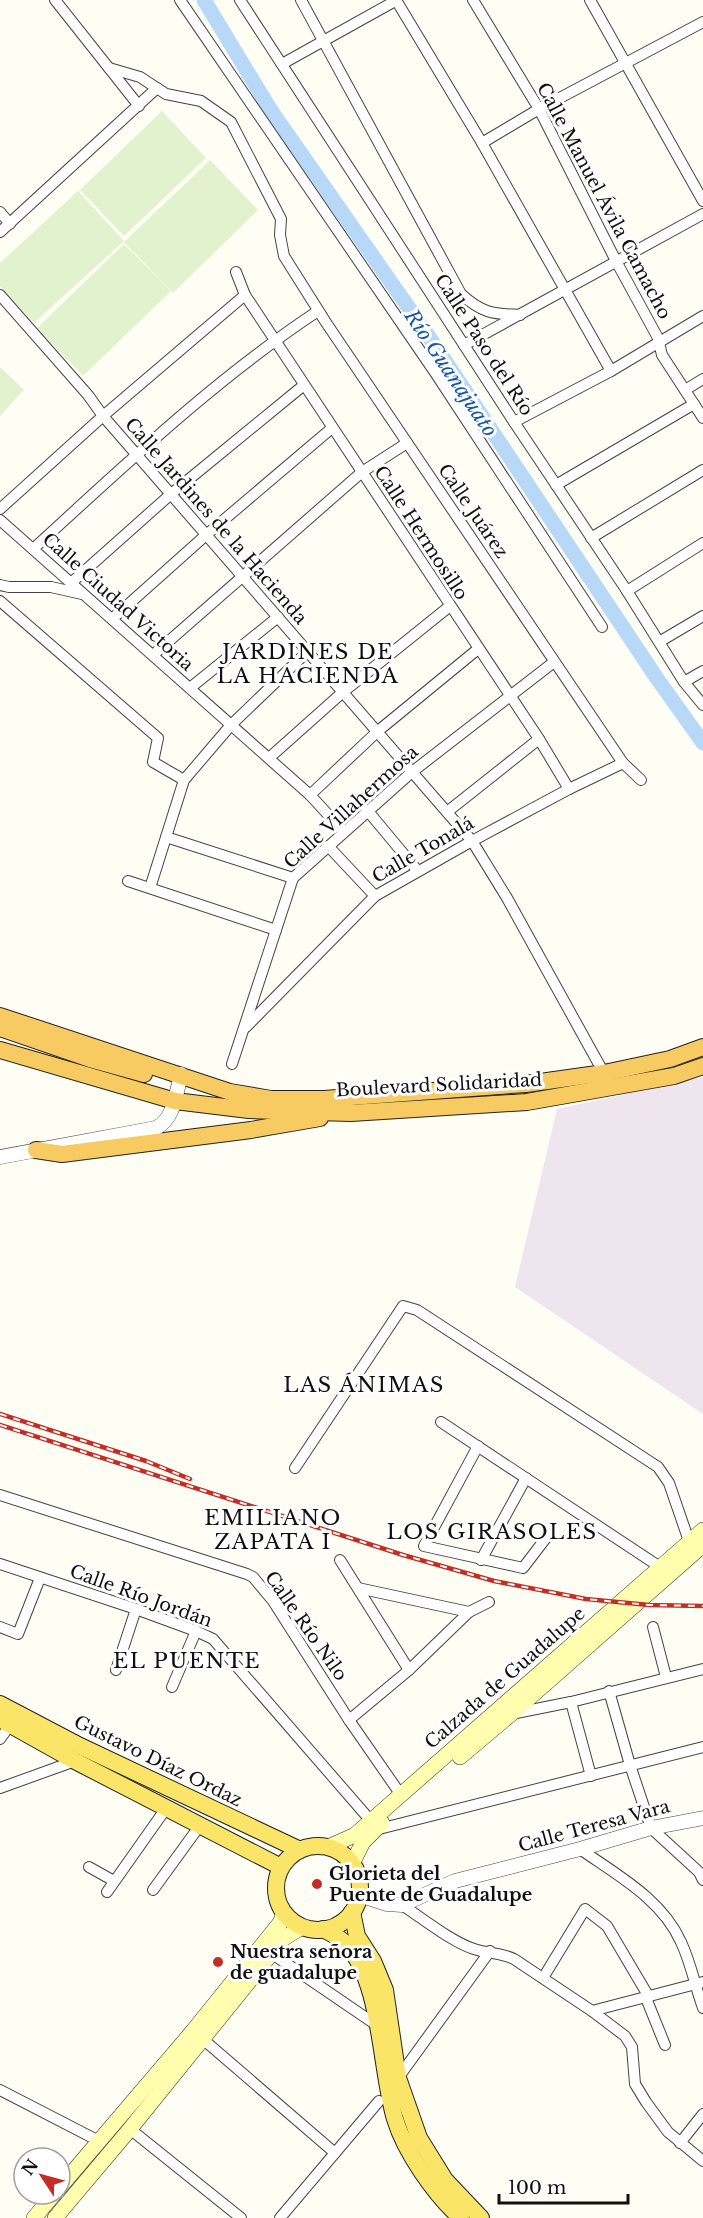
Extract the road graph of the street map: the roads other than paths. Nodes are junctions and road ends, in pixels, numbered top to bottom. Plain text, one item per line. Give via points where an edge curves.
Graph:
1 (55, 0) edge
2 (180, 0) edge
3 (240, 0) edge
4 (301, 0) edge
5 (396, 0) edge
6 (473, 0) edge
7 (590, 0) edge
8 (703, 22) edge
9 (321, 41) junction
10 (282, 64) junction
11 (626, 64) junction
12 (109, 68) junction
13 (157, 88) junction
14 (139, 106) junction
15 (539, 109) junction
16 (482, 143) junction
17 (703, 201) edge
18 (0, 212) edge
19 (703, 214) edge
20 (10, 224) junction
21 (0, 232) edge
22 (616, 261) junction
23 (236, 272) dead end
24 (566, 290) junction
25 (0, 295) edge
26 (245, 296) junction
27 (318, 311) junction
28 (520, 315) junction
29 (703, 316) edge
30 (274, 340) junction
31 (659, 342) junction
32 (464, 345) junction
33 (611, 371) junction
34 (703, 380) edge
35 (304, 385) junction
36 (685, 390) junction
37 (694, 404) junction
38 (103, 416) junction
39 (703, 418) edge
40 (514, 422) junction
41 (332, 428) junction
42 (407, 443) junction
43 (137, 454) junction
44 (703, 470) edge
45 (362, 472) junction
46 (556, 484) junction
47 (171, 494) junction
48 (0, 509) edge
49 (0, 520) edge
50 (206, 535) junction
51 (591, 538) junction
52 (703, 543) edge
53 (33, 549) junction
54 (243, 575) junction
55 (71, 583) junction
56 (0, 585) edge
57 (627, 591) junction
58 (88, 596) junction
59 (0, 601) edge
60 (450, 606) junction
61 (703, 616) edge
62 (278, 617) junction
63 (112, 619) junction
64 (602, 627) dead end
65 (659, 642) junction
66 (478, 648) junction
67 (307, 652) junction
68 (153, 655) junction
69 (554, 662) junction
70 (703, 670) edge
71 (684, 682) junction
72 (190, 688) junction
73 (343, 692) junction
74 (509, 695) junction
75 (703, 705) edge
76 (231, 725) junction
77 (378, 731) junction
78 (538, 739) junction
79 (269, 758) junction
80 (623, 763) junction
81 (412, 772) junction
82 (184, 780) junction
83 (642, 780) dead end
84 (569, 789) junction
85 (310, 795) junction
86 (367, 810) junction
87 (447, 812) junction
88 (344, 832) junction
89 (166, 837) junction
90 (472, 840) junction
91 (328, 846) junction
92 (417, 870) junction
93 (293, 878) junction
94 (128, 881) dead end
95 (150, 888) junction
96 (375, 896) junction
97 (276, 930) junction
98 (0, 1016) edge
99 (0, 1028) edge
100 (243, 1029) junction
101 (703, 1047) edge
102 (0, 1050) edge
103 (232, 1064) dead end
104 (703, 1066) edge
105 (181, 1074) junction
106 (606, 1081) junction
107 (175, 1101) junction
108 (351, 1113) junction
109 (36, 1150) junction
110 (0, 1157) edge
111 (441, 1422) dead end
112 (478, 1446) junction
113 (295, 1468) dead end
114 (526, 1478) junction
115 (0, 1495) edge
116 (703, 1530) edge
117 (549, 1534) dead end
118 (695, 1546) edge
119 (340, 1560) dead end
120 (481, 1560) junction
121 (0, 1564) edge
122 (660, 1567) junction
123 (40, 1578) junction
124 (358, 1588) junction
125 (489, 1602) dead end
126 (136, 1609) junction
127 (469, 1612) junction
128 (0, 1627) edge
129 (653, 1627) dead end
130 (196, 1630) junction
131 (703, 1669) edge
132 (116, 1670) dead end
133 (409, 1670) junction
134 (666, 1677) junction
135 (172, 1687) dead end
136 (609, 1691) junction
137 (571, 1702) junction
138 (0, 1704) edge
139 (511, 1714) junction
140 (490, 1717) junction
141 (349, 1720) junction
142 (5, 1722) edge
143 (0, 1739) edge
144 (703, 1747) edge
145 (75, 1761) junction
146 (630, 1765) junction
147 (591, 1776) junction
148 (0, 1788) edge
149 (401, 1794) junction
150 (167, 1807) junction
151 (703, 1818) edge
152 (201, 1824) junction
153 (373, 1826) junction
154 (651, 1828) junction
155 (328, 1847) junction
156 (300, 1850) junction
157 (580, 1850) junction
158 (352, 1864) junction
159 (281, 1866) junction
160 (89, 1867) dead end
161 (702, 1875) edge
162 (114, 1881) junction
163 (153, 1890) dead end
164 (107, 1892) dead end
165 (359, 1895) junction
166 (402, 1905) junction
167 (352, 1912) junction
168 (284, 1913) junction
169 (302, 1927) junction
170 (323, 1929) junction
171 (490, 1951) junction
172 (271, 1953) junction
173 (543, 1978) junction
174 (699, 1983) edge
175 (647, 1998) junction
176 (703, 2008) edge
177 (592, 2011) junction
178 (378, 2026) junction
179 (198, 2035) junction
180 (665, 2045) dead end
181 (398, 2078) junction
182 (0, 2090) edge
183 (379, 2101) dead end
184 (703, 2114) edge
185 (130, 2129) junction
186 (99, 2141) junction
187 (680, 2143) junction
188 (335, 2153) junction
189 (703, 2161) edge
190 (72, 2173) edge
191 (44, 2206) edge
192 (452, 2215) edge
193 (34, 2218) edge
194 (55, 2218) edge
195 (241, 2218) edge
196 (280, 2218) edge
197 (481, 2218) edge

1 - 12 street
2 - 64 street
3 - 10 street, Calle Paso del Río
4 - 9 street
5 - 9 street
5 - 16 street
6 - 15 street, Calle Manuel Ávila Camacho
7 - 11 street
8 - 11 street
9 - 10 street
9 - 28 street via 461,294 488,313
10 - 32 street, Calle Paso del Río
11 - 15 street
11 - 17 street
12 - 13 street via 140,77
12 - 14 street
13 - 14 street
13 - 27 street, Calle Juárez via 166,94 201,100 231,122 281,219 284,256
14 - 20 street
15 - 16 street
15 - 22 street, Calle Manuel Ávila Camacho
16 - 24 street
18 - 20 street
19 - 22 street
20 - 21 street
22 - 24 street
22 - 31 street, Calle Manuel Ávila Camacho
23 - 26 street, Calle Hermosillo
24 - 28 street
24 - 33 street
25 - 38 street, Calle Jardines de la Hacienda
26 - 30 street, Calle Hermosillo
26 - 38 street
27 - 30 street
27 - 42 street, Calle Juárez
28 - 32 street
29 - 31 street
30 - 35 street, Calle Hermosillo
30 - 43 street
31 - 33 street
31 - 36 street, Calle Manuel Ávila Camacho via 662,356
32 - 40 street, Calle Paso del Río
33 - 40 street
34 - 36 street
35 - 41 street, Calle Hermosillo
35 - 47 street
36 - 37 street, Calle Manuel Ávila Camacho
37 - 39 street, Calle Manuel Ávila Camacho
37 - 46 street
38 - 43 street, Calle Jardines de la Hacienda
38 - 48 street
40 - 46 street, Calle Paso del Río
41 - 45 street, Calle Hermosillo
41 - 50 street
42 - 45 street
42 - 69 street, Calle Juárez
43 - 47 street, Calle Jardines de la Hacienda
43 - 53 street
44 - 51 street
45 - 54 street
45 - 60 street, Calle Hermosillo
46 - 51 street, Calle Paso del Río
47 - 50 street, Calle Jardines de la Hacienda
47 - 55 street
49 - 53 street, Calle Ciudad Victoria
50 - 54 street, Calle Jardines de la Hacienda
50 - 63 street
51 - 57 street, Calle Paso del Río
52 - 57 street
53 - 55 street, Calle Ciudad Victoria
54 - 62 street, Calle Jardines de la Hacienda
54 - 68 street
55 - 58 street, Calle Ciudad Victoria
56 - 58 street via 51,587
57 - 65 street, Calle Paso del Río
58 - 63 street, Calle Ciudad Victoria
59 - 82 street via 158,738 153,762
60 - 66 street, Calle Hermosillo
60 - 73 street
61 - 65 street
62 - 67 street, Calle Jardines de la Hacienda
62 - 72 street
63 - 68 street, Calle Ciudad Victoria
65 - 71 street, Calle Paso del Río
66 - 74 street, Calle Hermosillo
66 - 77 street
67 - 73 street, Calle Jardines de la Hacienda
67 - 76 street
68 - 72 street, Calle Ciudad Victoria
69 - 74 street, Calle Villahermosa
69 - 80 street, Calle Juárez
70 - 71 street
71 - 75 street, Calle Paso del Río
72 - 76 street, Calle Ciudad Victoria
73 - 77 street, Calle Jardines de la Hacienda
73 - 79 street
74 - 78 street, Calle Hermosillo
74 - 81 street, Calle Villahermosa
76 - 79 street, Calle Ciudad Victoria
76 - 82 street
77 - 81 street, Calle Jardines de la Hacienda
77 - 85 street
78 - 84 street, Calle Hermosillo
78 - 87 street
79 - 85 street, Calle Ciudad Victoria
80 - 83 street, Calle Juárez
80 - 84 street, Calle Tonalá
81 - 86 street, Calle Villahermosa
81 - 87 street, Calle Jardines de la Hacienda
82 - 89 street
84 - 90 street, Calle Tonalá
85 - 88 street, Calle Ciudad Victoria
86 - 88 street, Calle Villahermosa
86 - 92 street
87 - 90 street, Calle Jardines de la Hacienda
88 - 91 street, Calle Villahermosa
89 - 93 street
89 - 95 street
90 - 92 street, Calle Tonalá
90 - 106 street, Calle Jardines de la Hacienda
91 - 93 street, Calle Villahermosa
91 - 96 street
92 - 96 street, Calle Tonalá
93 - 97 street, Calle Villahermosa
94 - 95 street
95 - 97 street
96 - 100 street, Calle Tonalá
97 - 100 street, Calle Villahermosa
98 - 105 highway, Boulevard Solidaridad
99 - 105 highway via 151,1076
100 - 103 street, Calle Villahermosa
101 - 106 highway, Boulevard Solidaridad
102 - 107 highway, Boulevard Solidaridad
104 - 106 highway, Boulevard Solidaridad via 674,1076
105 - 106 highway, Boulevard Solidaridad via 230,1092 299,1100
105 - 107 street
106 - 108 highway, Boulevard Solidaridad via 527,1102
107 - 108 highway, Boulevard Solidaridad via 249,1110
107 - 109 street via 167,1120 156,1128
108 - 109 highway via 62,1154
109 - 110 street
111 - 112 street
112 - 114 street
112 - 120 street via 424,1546
113 - 118 street via 404,1306 417,1310 658,1467 669,1483
114 - 120 street
114 - 122 street
115 - 141 street, Calle Río Nilo via 253,1577 300,1641
116 - 118 main road, Calzada de Guadalupe
117 - 120 street via 523,1568
118 - 122 main road, Calzada de Guadalupe
118 - 139 main road, Calzada de Guadalupe
119 - 124 street
121 - 123 street, Calle Río Jordán
122 - 140 main road, Calzada de Guadalupe
123 - 126 street, Calle Río Jordán
123 - 128 street via 18,1634
124 - 127 street
124 - 133 street
125 - 127 street
126 - 130 street, Calle Río Jordán
126 - 132 street
127 - 133 street
129 - 134 street
130 - 135 street
130 - 153 street, Calle Río Jordán via 219,1645
131 - 134 street
133 - 141 street
134 - 136 street
136 - 137 street
136 - 146 street
137 - 139 street
137 - 147 street
138 - 156 main road, Gustavo Díaz Ordaz
139 - 140 street
139 - 153 main road, Calzada de Guadalupe
140 - 149 main road, Calzada de Guadalupe
141 - 149 street, Calle Río Nilo
142 - 143 street
142 - 145 main road, Gustavo Díaz Ordaz
144 - 146 street
145 - 148 street
145 - 150 main road, Gustavo Díaz Ordaz
146 - 147 street
146 - 154 street
147 - 153 street
149 - 153 main road, Calzada de Guadalupe
150 - 152 main road, Gustavo Díaz Ordaz
150 - 162 street
151 - 154 street, Calle Teresa Vara
152 - 159 main road, Gustavo Díaz Ordaz
152 - 163 street
153 - 155 main road, Calzada de Guadalupe
153 - 158 main road, Calzada de Guadalupe
154 - 157 street, Calle Teresa Vara
154 - 161 street
155 - 156 main road
155 - 158 main road via 342,1853
156 - 159 main road
157 - 166 street, Calle Teresa Vara via 455,1881
157 - 174 street via 640,1891 656,1907 680,1938
158 - 165 main road via 360,1884
159 - 168 main road via 276,1890
160 - 162 street
162 - 164 street
165 - 166 street
165 - 167 main road
166 - 171 street via 463,1944
167 - 170 main road
167 - 181 main road via 357,1936 385,1990
168 - 169 main road
168 - 179 main road
169 - 170 main road
169 - 172 main road via 290,1932
170 - 178 main road via 346,1945 361,1967 372,1994
171 - 173 street via 501,1953
171 - 181 street
172 - 178 street
172 - 179 main road
173 - 175 street via 585,1909 607,1926
173 - 177 street
174 - 175 street
174 - 176 street
175 - 177 street
175 - 180 street
177 - 187 street via 629,2041 635,2084 668,2133
178 - 192 main road via 396,2122
179 - 185 main road
179 - 186 main road
179 - 188 street
181 - 197 main road via 410,2117 430,2158
182 - 186 street
183 - 188 street
184 - 187 street
185 - 194 main road
185 - 195 street
186 - 190 main road
187 - 189 street
188 - 196 street
191 - 193 main road

